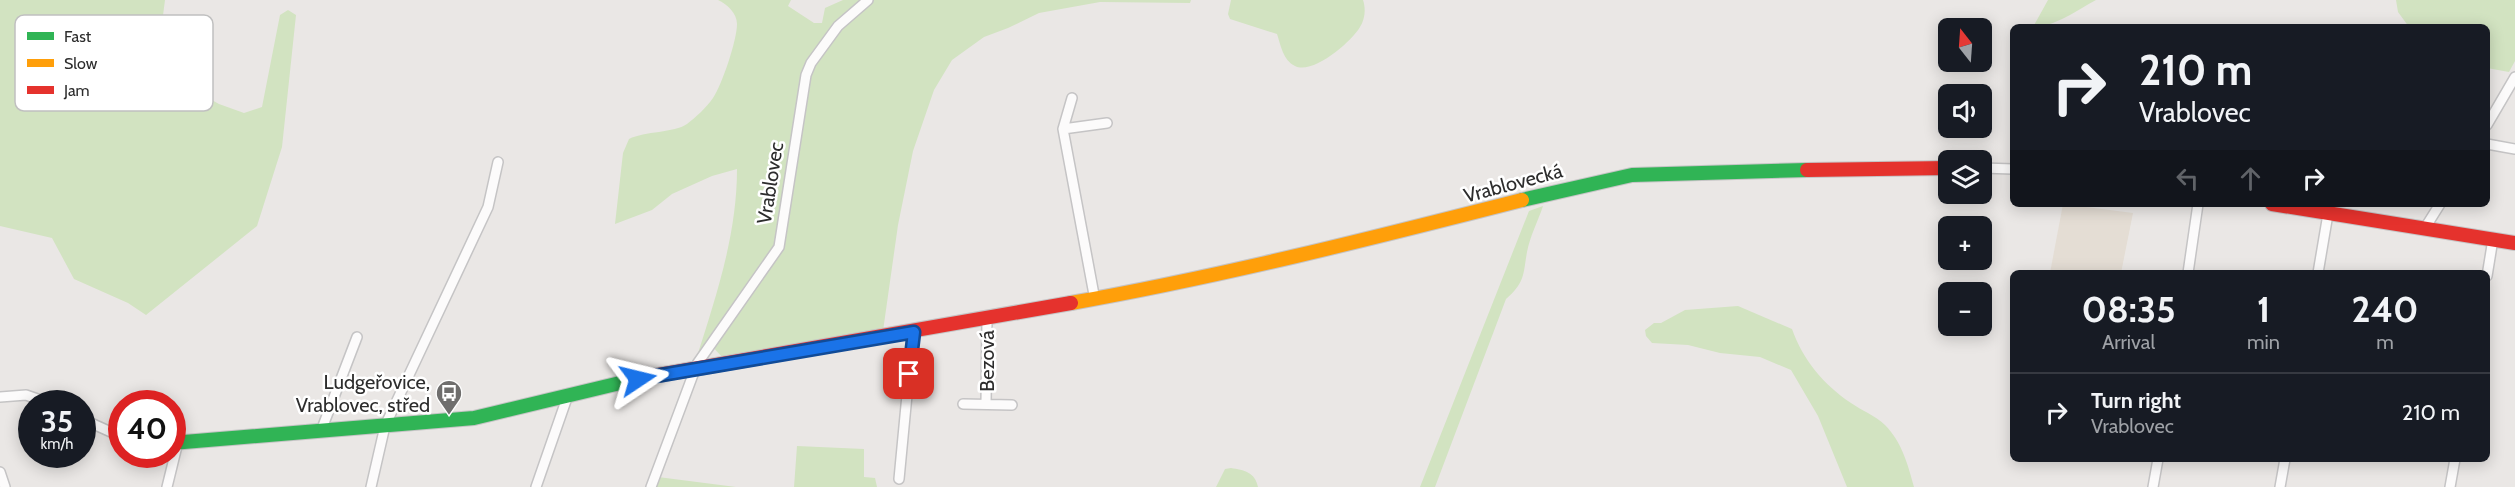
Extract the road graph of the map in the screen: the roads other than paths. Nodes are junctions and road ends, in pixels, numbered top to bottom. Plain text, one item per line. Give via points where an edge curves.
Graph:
1 (868, 0) edge
2 (2515, 77) edge
3 (1071, 98) dead end
4 (2490, 106) edge
5 (2498, 107) junction
6 (2490, 120) edge
7 (1107, 123) dead end
8 (1063, 129) junction
9 (2490, 145) edge
10 (2515, 149) edge
11 (498, 162) dead end
12 (1938, 168) edge
13 (1992, 168) edge
14 (2010, 169) edge
15 (2198, 207) edge
16 (2289, 207) edge
17 (2438, 207) edge
18 (2328, 214) junction
19 (2426, 228) junction
20 (2493, 239) junction
21 (2515, 243) edge
22 (2188, 270) edge
23 (2319, 270) edge
24 (2488, 270) edge
25 (1095, 300) junction
26 (987, 319) junction
27 (914, 332) junction
28 (357, 337) dead end
29 (695, 370) junction
30 (568, 395) junction
31 (18, 396) edge
32 (0, 397) edge
33 (963, 404) dead end
34 (986, 404) junction
35 (1012, 405) dead end
36 (385, 426) junction
37 (321, 431) junction
38 (186, 441) edge
39 (2157, 462) edge
40 (2284, 462) edge
41 (2455, 462) edge
42 (171, 468) edge
43 (0, 472) edge
44 (898, 480) dead end
45 (5, 487) edge
46 (167, 487) edge
47 (371, 487) edge
48 (536, 487) edge
49 (651, 487) edge
50 (2153, 487) edge
51 (2280, 487) edge
52 (2450, 487) edge

1 - 29 street, Vrablovec via 838,26 806,75 780,248
2 - 5 street
3 - 8 street
4 - 5 street
5 - 6 street
7 - 8 street
8 - 25 street
9 - 10 street
11 - 36 street via 488,207
12 - 25 street, Vrablovecká via 1632,175 1265,264
13 - 14 street
15 - 22 street
16 - 18 street
17 - 19 street
18 - 19 street
18 - 23 street
19 - 20 street
20 - 21 street
20 - 24 street
25 - 26 street
26 - 27 street
26 - 34 street, Bezová
27 - 29 street
27 - 44 street
28 - 37 street
29 - 30 street
29 - 49 street, Vrablovec
30 - 36 street via 474,418
30 - 48 street
31 - 32 street
33 - 34 street, Bezová
34 - 35 street, Bezová
36 - 37 street
36 - 47 street
37 - 38 street
39 - 50 street
40 - 51 street
41 - 52 street
42 - 46 street
43 - 45 street

